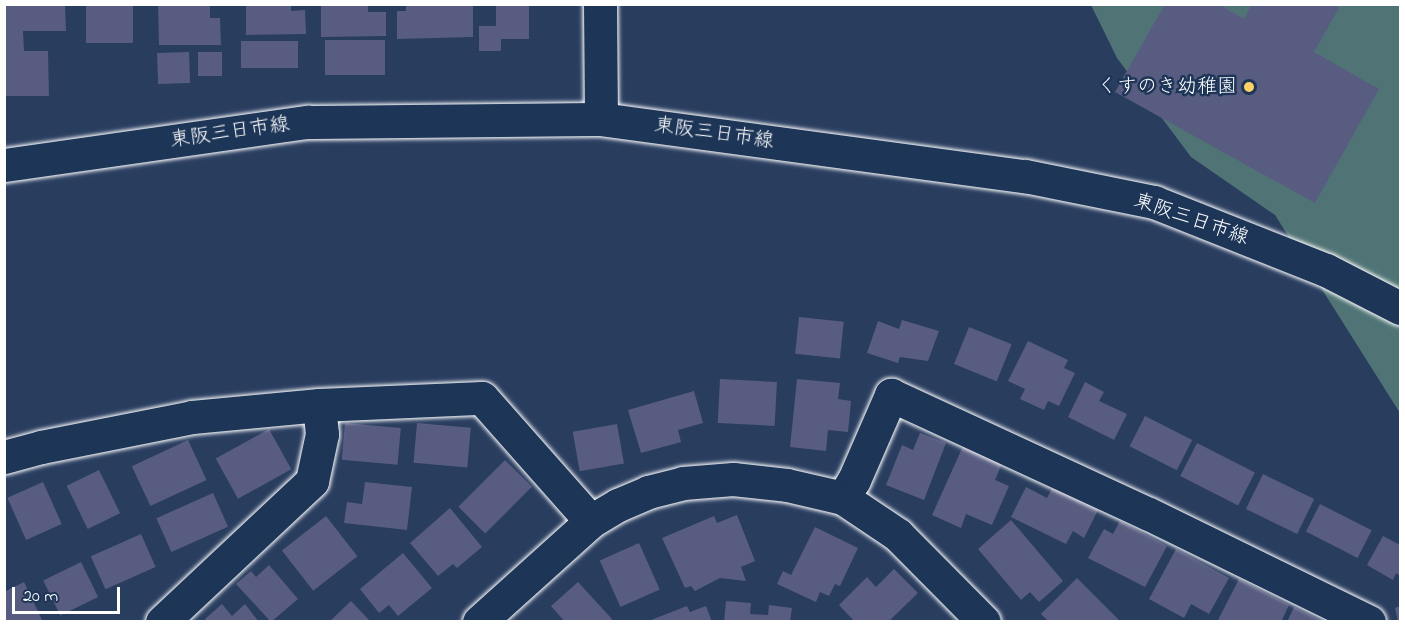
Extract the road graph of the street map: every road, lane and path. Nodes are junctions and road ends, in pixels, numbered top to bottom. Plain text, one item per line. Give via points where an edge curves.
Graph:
1 (600, 4) edge
2 (601, 119) junction
3 (4, 165) edge
4 (1401, 308) edge
5 (319, 405) junction
6 (4, 457) edge
7 (843, 498) junction
8 (591, 521) junction
9 (162, 621) edge
10 (479, 621) edge
11 (984, 621) edge
12 (1369, 621) edge

1 - 2 street
2 - 3 street, 東阪三日市線 via 308,122
2 - 4 street, 東阪三日市線 via 1025,176 1154,202 1326,270
5 - 6 street via 192,417
5 - 8 street via 482,398
5 - 9 street via 322,434 312,481
7 - 8 street via 744,480 683,483 648,492
7 - 11 street via 898,535
7 - 12 street via 891,395
8 - 10 street

